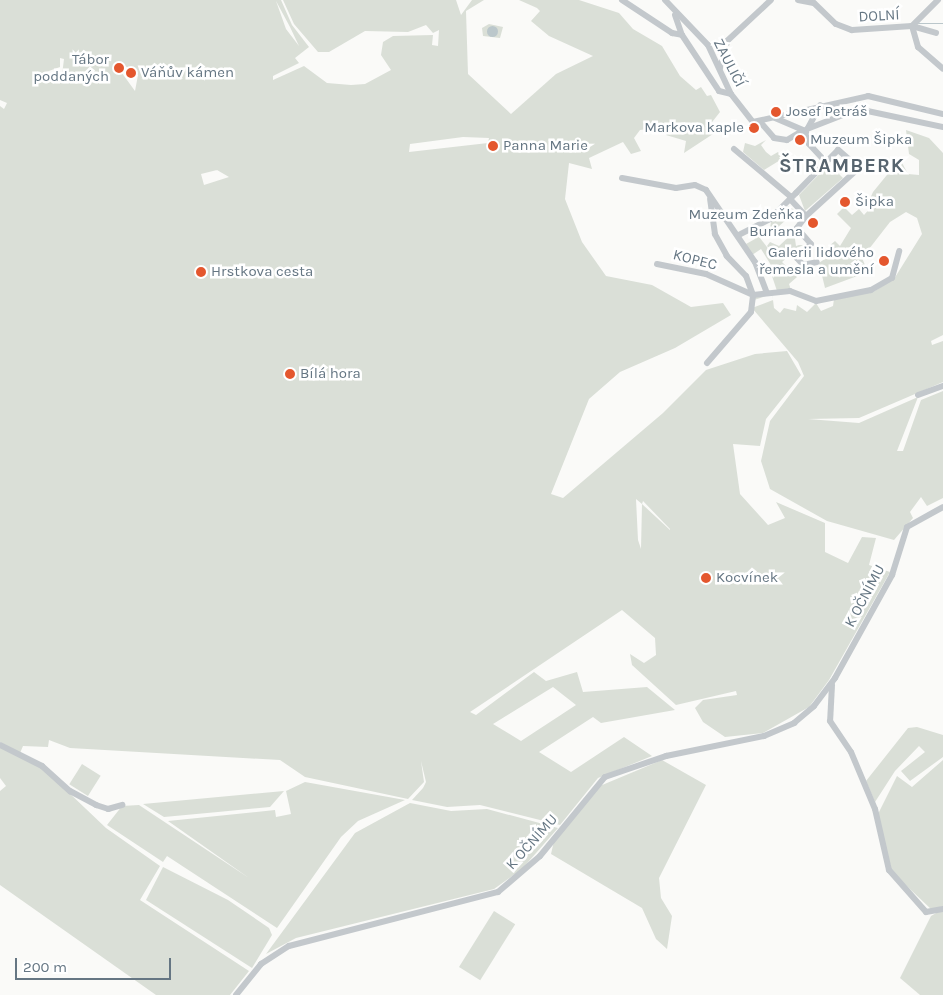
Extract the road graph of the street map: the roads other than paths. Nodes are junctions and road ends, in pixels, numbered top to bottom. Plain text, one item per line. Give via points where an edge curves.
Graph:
1 (622, 0) edge
2 (665, 0) edge
3 (771, 0) edge
4 (798, 0) edge
5 (938, 0) edge
6 (816, 1) edge
7 (675, 13) junction
8 (912, 26) junction
9 (936, 33) dead end
10 (682, 35) junction
11 (720, 68) junction
12 (943, 69) edge
13 (731, 94) junction
14 (820, 105) junction
15 (943, 114) edge
16 (775, 118) junction
17 (762, 124) junction
18 (943, 128) edge
19 (805, 131) junction
20 (734, 149) dead end
21 (826, 162) junction
22 (622, 178) dead end
23 (710, 199) junction
24 (790, 199) junction
25 (806, 216) junction
26 (738, 235) junction
27 (898, 251) dead end
28 (817, 262) dead end
29 (657, 264) dead end
30 (766, 293) junction
31 (753, 295) junction
32 (707, 364) dead end
33 (943, 386) edge
34 (918, 395) dead end
35 (943, 507) edge
36 (832, 684) junction
37 (0, 745) edge
38 (122, 805) dead end
39 (943, 908) edge
40 (236, 995) edge

1 - 10 street via 672,33
2 - 7 street, ZAULIČÍ
3 - 11 street via 727,41
4 - 6 street, DOLNÍ
5 - 8 street, DOLNÍ
6 - 8 street, DOLNÍ via 836,24 852,30
7 - 10 street
7 - 11 street, ZAULIČÍ via 702,38
8 - 9 street, DOLNÍ
8 - 12 street, DOLNÍ via 918,48
10 - 13 street via 720,92
11 - 13 street, ZAULIČÍ
13 - 17 street, ZAULIČÍ via 747,118
14 - 15 street via 874,97
14 - 16 street
14 - 19 street
16 - 17 street
16 - 19 street
17 - 19 street, ZAULIČÍ via 774,138 787,140
18 - 19 street, ZAULIČÍ via 858,109
19 - 21 street via 809,144
20 - 24 street
21 - 24 street
21 - 25 street via 838,150 859,168
22 - 23 street, KOPEC via 676,188 695,185 706,190
23 - 26 street, KOPEC
23 - 31 street, KOPEC via 715,234 727,256 746,276
24 - 25 street
24 - 26 street via 770,219
25 - 28 street via 797,228 811,244 797,258 802,265
26 - 30 street, KOPEC via 763,277
27 - 30 street via 892,278 871,290 816,301 800,292
29 - 31 street, KOPEC via 706,274
30 - 31 street
31 - 32 street via 751,312
33 - 34 street
35 - 36 street, K OČNÍMU via 907,527 892,575
36 - 39 street, K OČNÍMU via 830,721 851,752 875,809 889,870 926,912
36 - 40 street, K OČNÍMU via 807,714 774,733 666,756 605,777 540,856 498,892 289,946 261,964
37 - 38 street via 42,766 70,791 96,806 108,809

